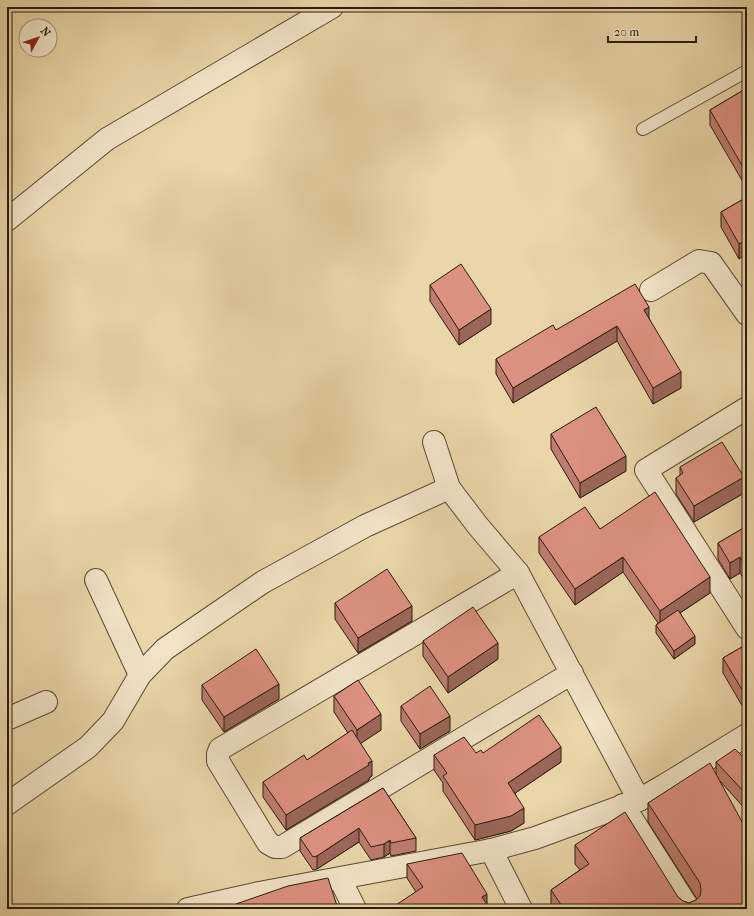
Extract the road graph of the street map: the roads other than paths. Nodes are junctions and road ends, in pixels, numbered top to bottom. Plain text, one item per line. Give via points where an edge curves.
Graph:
1 (332, 7) edge
2 (747, 71) edge
3 (643, 129) dead end
4 (7, 220) edge
5 (651, 290) dead end
6 (747, 314) edge
7 (747, 408) edge
8 (434, 442) dead end
9 (449, 488) junction
10 (518, 573) junction
11 (96, 580) dead end
12 (747, 628) edge
13 (572, 673) junction
14 (140, 675) junction
15 (46, 702) dead end
16 (7, 719) edge
17 (743, 746) edge
18 (631, 802) junction
19 (7, 804) edge
20 (491, 850) junction
21 (340, 879) junction
22 (214, 906) edge
23 (188, 909) edge
24 (355, 909) edge
25 (521, 909) edge
26 (688, 909) edge

1 - 4 street via 107,139
2 - 3 lane
5 - 6 street via 698,261 711,264
7 - 12 street via 646,470
8 - 9 street
9 - 10 street
9 - 14 street via 366,526 263,582 165,649
10 - 13 street
10 - 13 street via 220,749 218,761 268,843 274,847 282,847
11 - 14 street
13 - 18 street
14 - 19 street via 113,721 88,747
15 - 16 street
17 - 18 street
18 - 20 street via 535,838
18 - 26 street
20 - 21 street
20 - 25 street
21 - 22 street via 259,893
21 - 24 street
22 - 23 street

